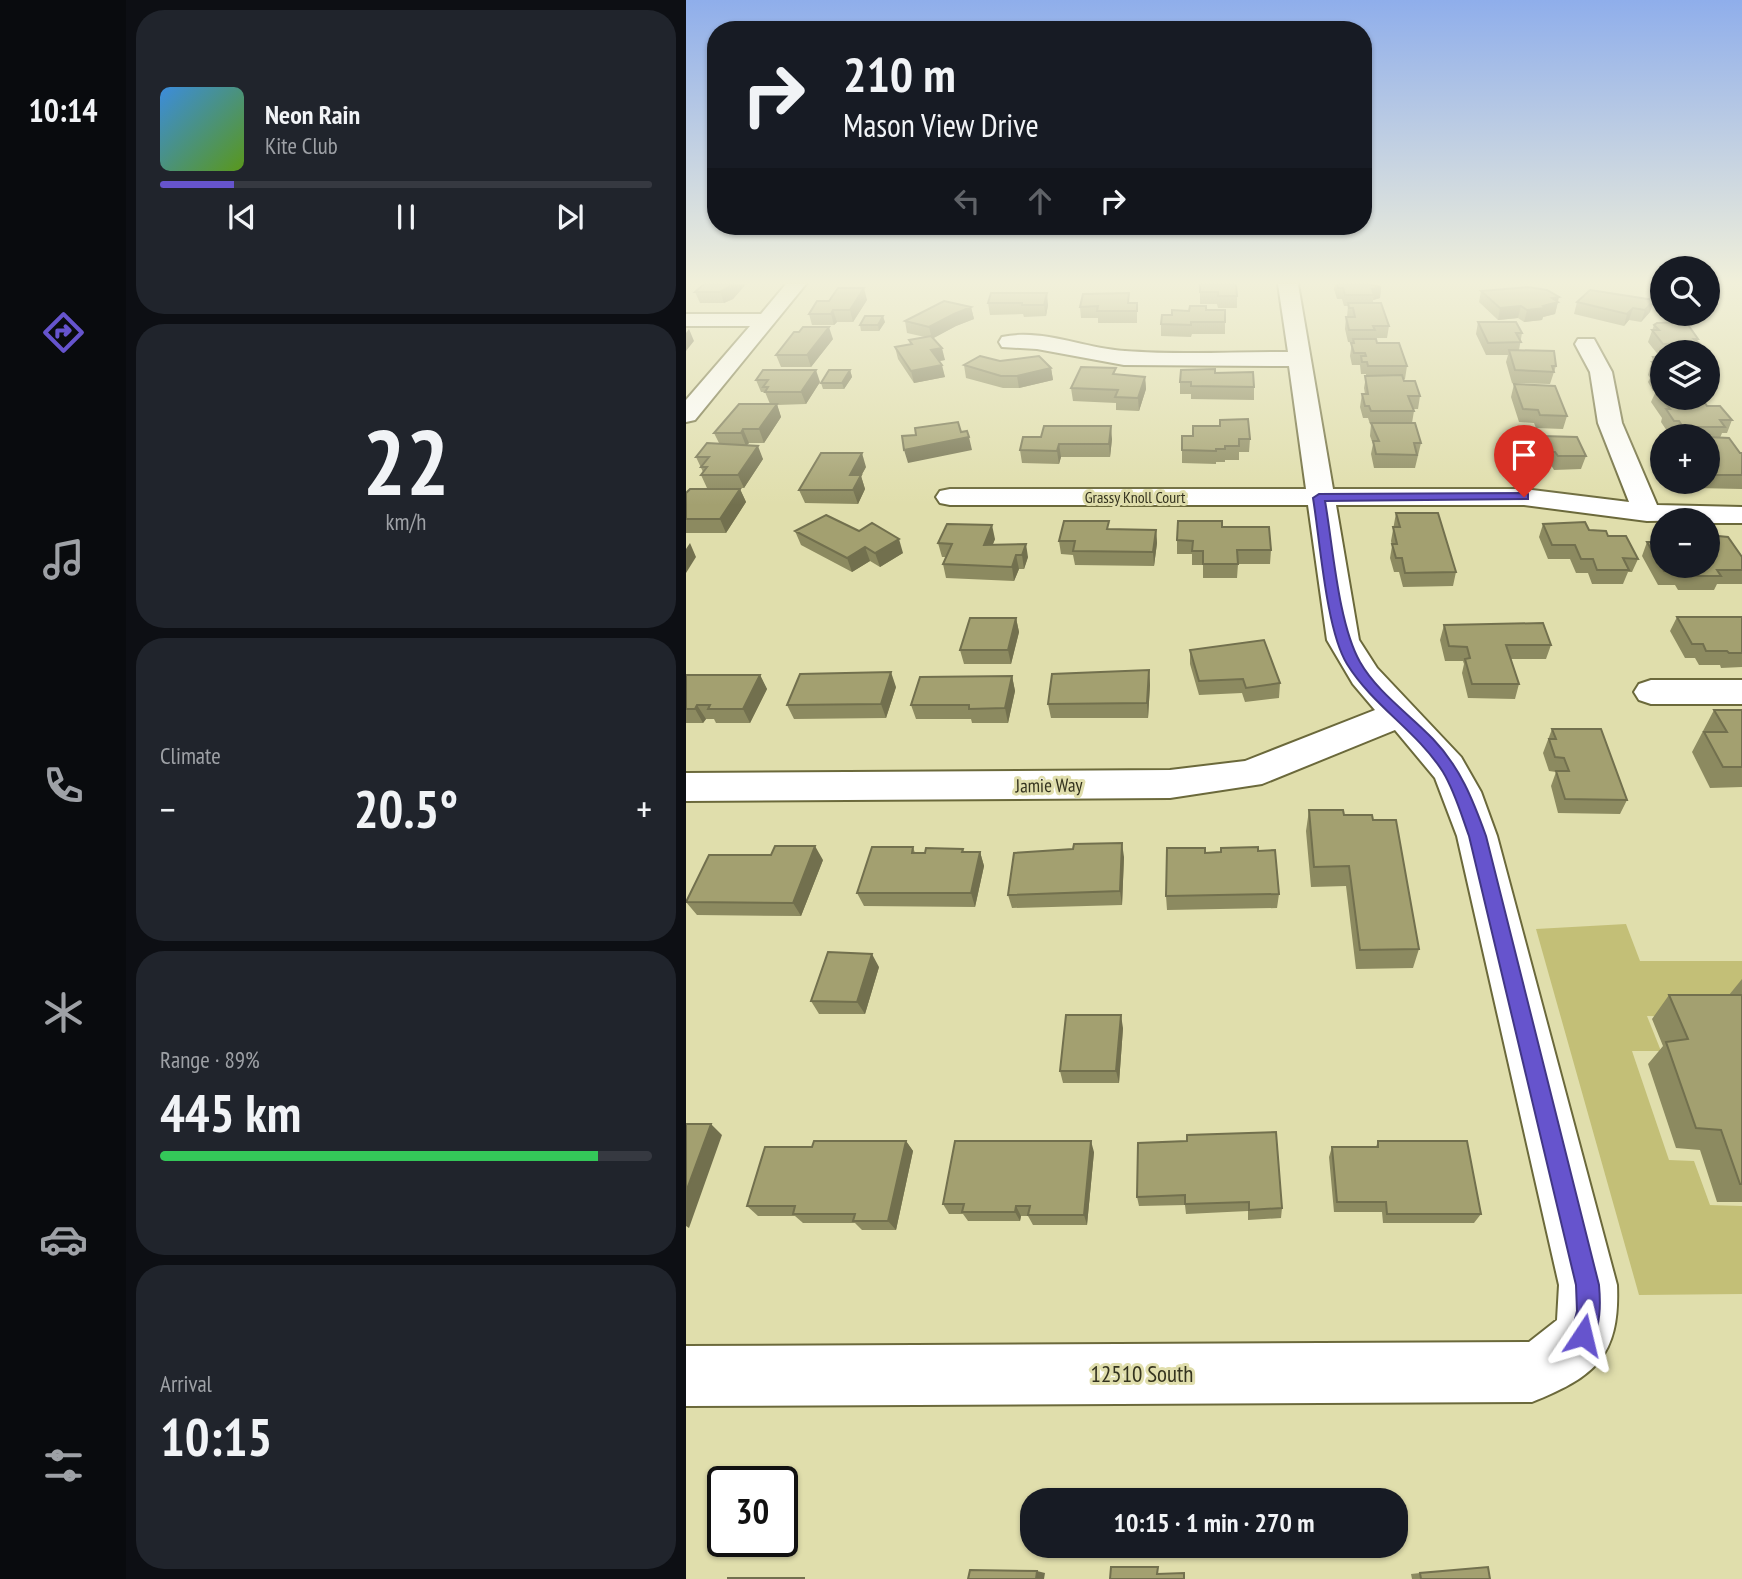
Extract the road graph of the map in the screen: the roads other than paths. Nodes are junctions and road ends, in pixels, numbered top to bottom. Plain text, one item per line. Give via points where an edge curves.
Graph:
1 (735, 358) edge
2 (1122, 358) edge
3 (1593, 358) edge
4 (1300, 359) joint
5 (686, 415) edge
6 (950, 497) dead end
7 (1319, 498) junction
8 (1647, 513) junction
9 (1742, 515) edge
10 (1651, 692) dead end
11 (1742, 692) edge
12 (1399, 714) junction
13 (686, 787) edge
14 (686, 1376) edge

1 - 5 street
2 - 4 street
3 - 8 street via 1601,372 1610,423
4 - 7 street
6 - 7 street, Grassy Knoll Court
7 - 8 street, Grassy Knoll Court via 1524,497
7 - 12 street via 1343,640 1368,683
8 - 9 street, Grassy Knoll Court
10 - 11 street
12 - 13 street, Jamie Way via 1249,774 1210,781
12 - 14 street, 12510 South via 1448,767 1477,836 1588,1285 1589,1311 1583,1335 1566,1357 1532,1372

